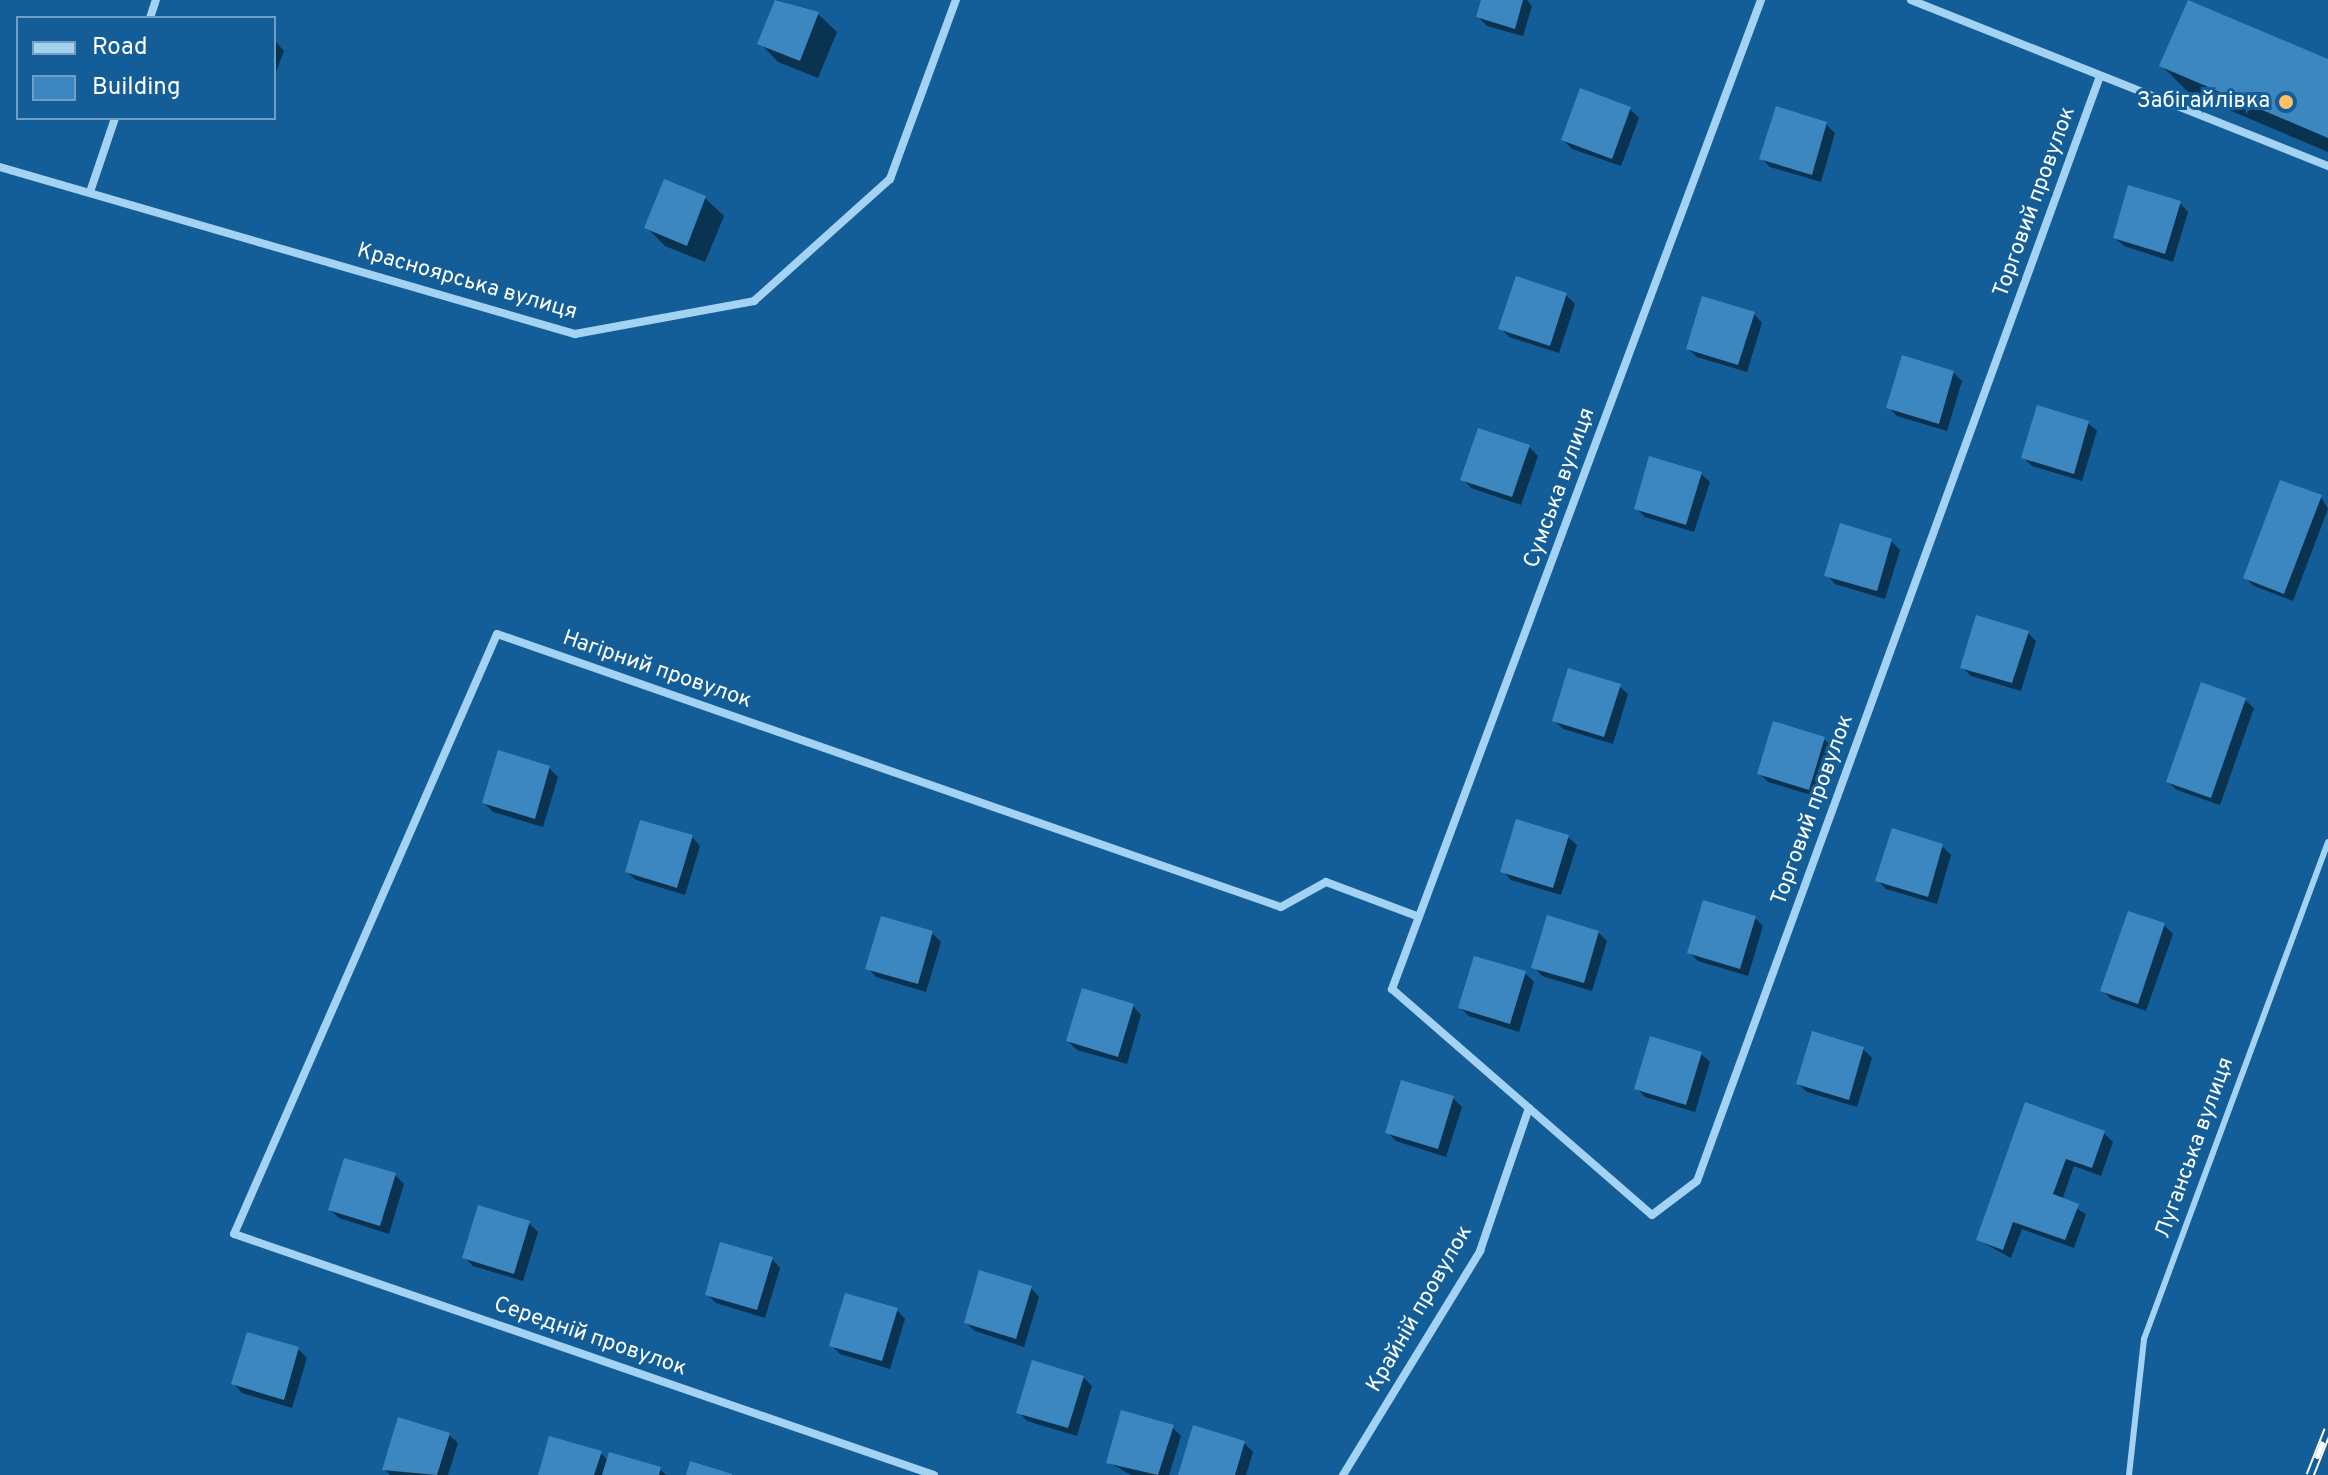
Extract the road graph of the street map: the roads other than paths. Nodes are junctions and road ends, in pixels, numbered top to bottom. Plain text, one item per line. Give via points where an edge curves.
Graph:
1 (956, 0) edge
2 (1761, 0) edge
3 (1911, 0) edge
4 (2100, 76) junction
5 (114, 120) edge
6 (2328, 166) edge
7 (0, 167) edge
8 (90, 192) junction
9 (2328, 842) edge
10 (1419, 917) junction
11 (1392, 989) joint
12 (1529, 1108) junction
13 (234, 1234) joint
14 (934, 1475) edge
15 (1343, 1475) edge
16 (2129, 1475) edge

1 - 8 street, Красноярська вулиця via 890,179 754,301 575,334
2 - 10 street, Сумська вулиця
3 - 4 street
4 - 6 street
4 - 12 street, Торговий провулок via 1697,1181 1652,1215
5 - 8 street
7 - 8 street, Красноярська вулиця
9 - 16 lane, Луганська вулиця via 2144,1339
10 - 11 street, Сумська вулиця
10 - 13 street, Нагірний провулок via 1326,882 1281,907 497,634
11 - 12 street, Торговий провулок
12 - 15 street, Крайній провулок via 1480,1251
13 - 14 street, Середній провулок

